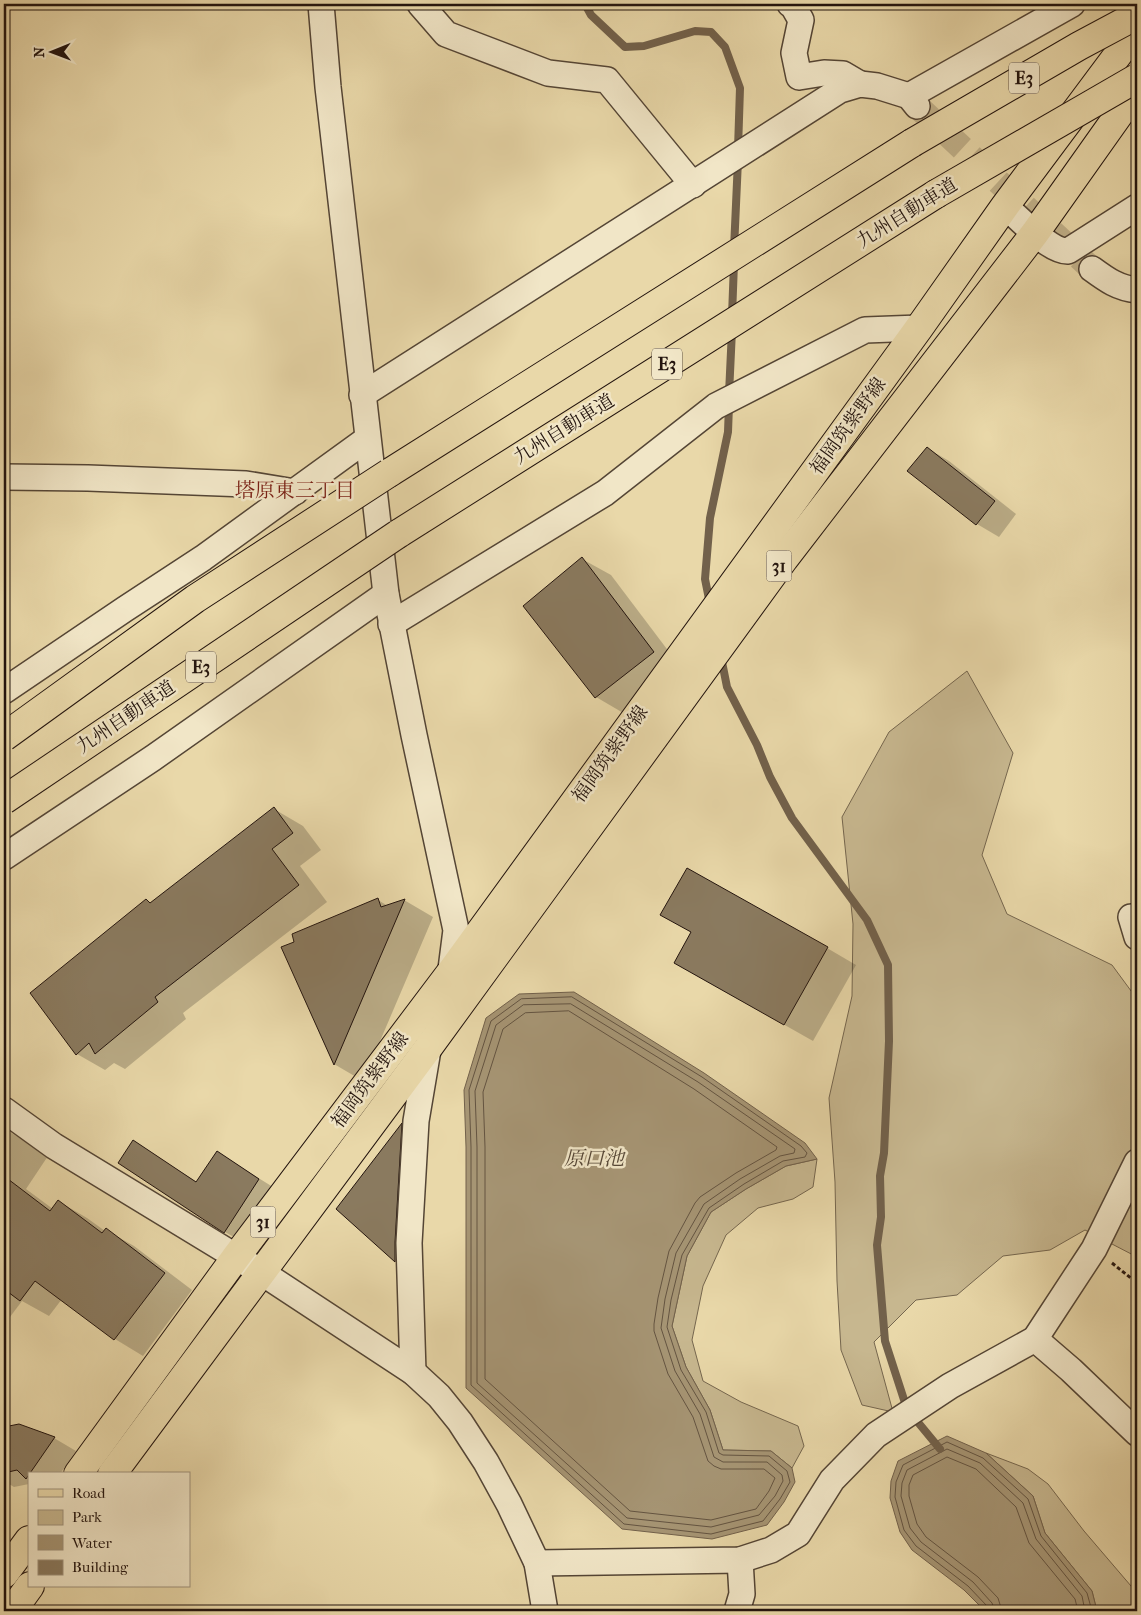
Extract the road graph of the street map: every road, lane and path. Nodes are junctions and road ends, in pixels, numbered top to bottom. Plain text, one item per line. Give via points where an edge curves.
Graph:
1 (321, 4) edge
2 (420, 4) edge
3 (790, 4) edge
4 (1072, 4) edge
5 (1137, 15) edge
6 (1137, 29) edge
7 (1137, 78) edge
8 (860, 84) junction
9 (1137, 89) edge
10 (693, 184) junction
11 (1004, 206) junction
12 (1137, 207) edge
13 (1035, 233) junction
14 (1092, 268) tunnel mouth
15 (1137, 290) edge
16 (919, 328) junction
17 (362, 395) junction
18 (367, 439) junction
19 (4, 477) edge
20 (296, 492) junction
21 (386, 594) junction
22 (391, 624) junction
23 (4, 691) edge
24 (4, 737) edge
25 (4, 800) edge
26 (4, 857) edge
27 (452, 972) junction
28 (428, 1048) junction
29 (4, 1110) edge
30 (1137, 1162) edge
31 (1094, 1249) junction
32 (236, 1257) junction
33 (261, 1272) junction
34 (1137, 1284) edge
35 (1035, 1339) junction
36 (413, 1372) junction
37 (1137, 1433) edge
38 (79, 1472) edge
39 (113, 1472) edge
40 (28, 1541) edge
41 (740, 1560) junction
42 (537, 1563) junction
43 (4, 1574) edge
44 (29, 1588) edge
45 (12, 1611) edge
46 (545, 1611) edge
47 (738, 1611) edge

1 - 17 street
2 - 10 street via 446,34 548,73 608,80
3 - 8 street via 801,20 794,53 798,77 843,74
4 - 8 street via 913,101 877,86
5 - 24 main road, E3, bridge via 912,142 389,473 195,599
6 - 11 main road, 福岡筑紫野線 / 31
7 - 25 main road, 九州自動車道 / E3, bridge via 936,194 398,534
8 - 10 street via 840,90
9 - 13 main road, 福岡筑紫野線 / 31
10 - 17 street
11 - 13 street
11 - 16 main road, 福岡筑紫野線 / 31
12 - 13 street via 1068,251 1056,249
13 - 28 main road, 福岡筑紫野線 / 31 via 784,559
14 - 15 street via 1111,283
16 - 22 street via 865,330 716,406 604,493
16 - 27 main road, 福岡筑紫野線 / 31
17 - 18 street
18 - 20 street
18 - 21 street
19 - 20 street via 246,484
20 - 23 street via 204,558
21 - 22 street
21 - 26 street via 153,758
22 - 27 street via 456,930
27 - 28 street
27 - 32 main road, 福岡筑紫野線 / 31
28 - 33 main road, 福岡筑紫野線 / 31
28 - 36 street via 416,1122 409,1234
29 - 32 street via 54,1146
30 - 31 street
31 - 34 path
31 - 35 street
32 - 33 street
32 - 38 main road, 福岡筑紫野線 / 31
33 - 36 street
33 - 39 main road, 福岡筑紫野線 / 31
35 - 37 street
35 - 41 street via 950,1386 876,1436 832,1480 798,1534 771,1550
36 - 42 street via 460,1422 509,1504
40 - 43 main road
41 - 42 street
41 - 47 street via 742,1594
42 - 46 street
44 - 45 main road

